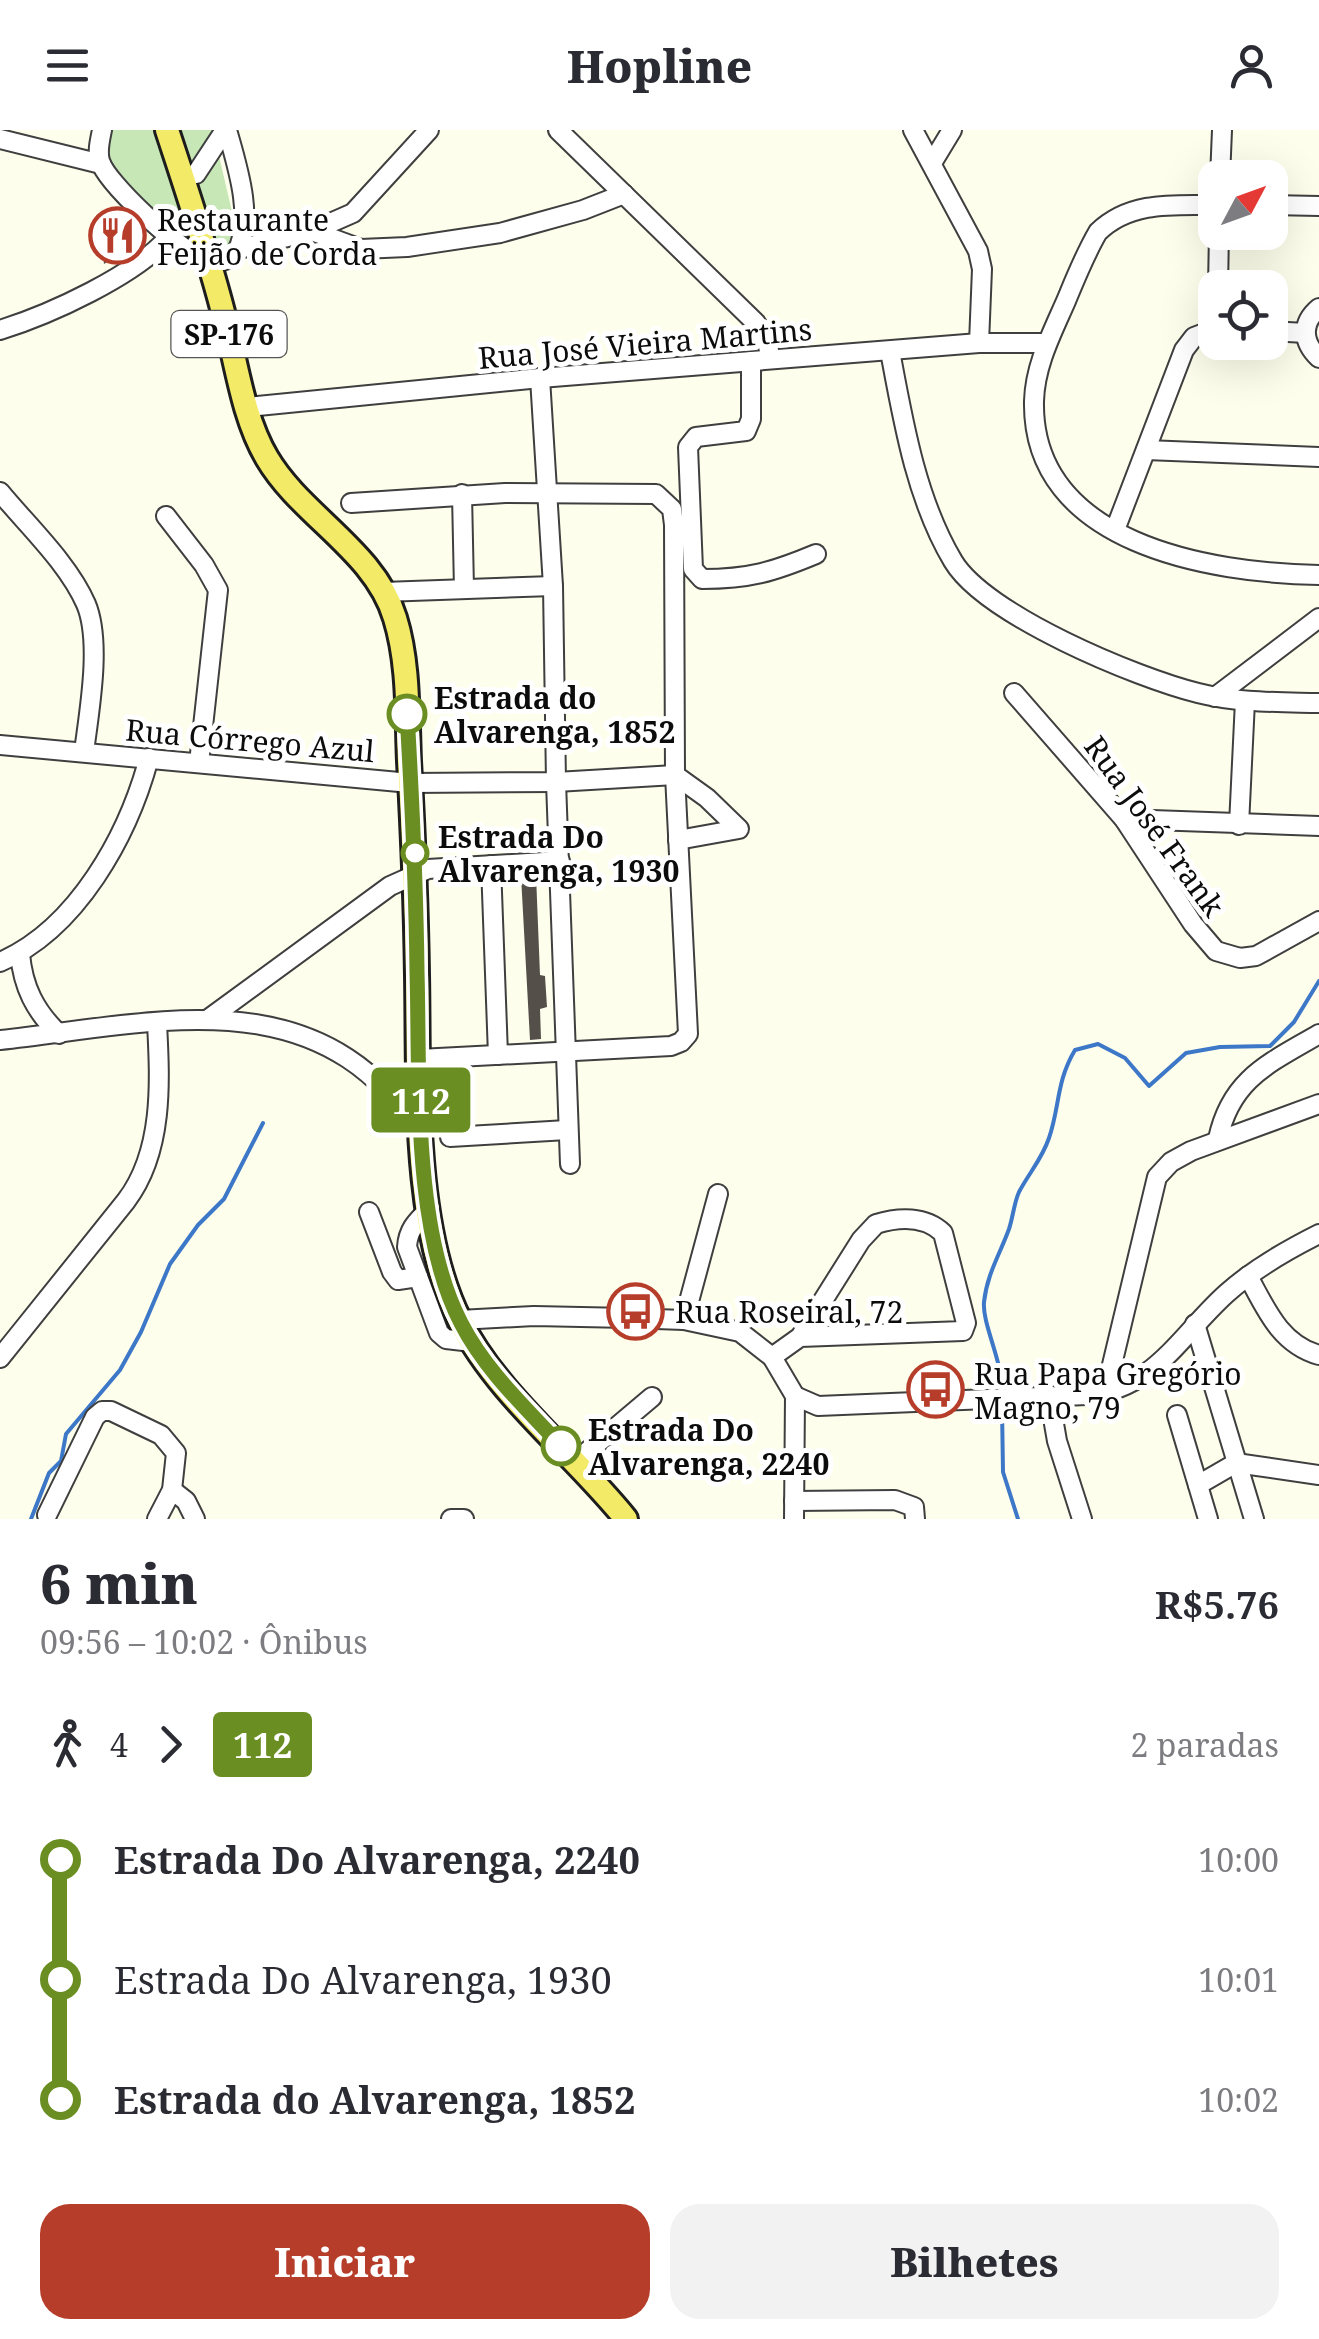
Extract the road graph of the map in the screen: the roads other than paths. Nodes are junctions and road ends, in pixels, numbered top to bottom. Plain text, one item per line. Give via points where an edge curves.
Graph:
1 (102, 130) edge
2 (167, 130) edge
3 (226, 130) edge
4 (429, 130) edge
5 (558, 130) edge
6 (913, 130) edge
7 (952, 130) edge
8 (1222, 130) edge
9 (0, 138) edge
10 (1221, 160) edge
11 (101, 164) junction
12 (932, 164) junction
13 (196, 174) dead end
14 (624, 194) junction
15 (1198, 206) edge
16 (1288, 206) edge
17 (1319, 206) edge
18 (312, 231) junction
19 (169, 237) junction
20 (239, 248) junction
21 (210, 261) junction
22 (1319, 308) edge
23 (1, 332) edge
24 (1288, 332) edge
25 (1305, 334) junction
26 (1198, 335) edge
27 (1047, 343) junction
28 (979, 344) junction
29 (890, 350) junction
30 (1319, 358) edge
31 (771, 360) junction
32 (750, 361) junction
33 (540, 378) junction
34 (248, 407) junction
35 (1146, 450) junction
36 (1319, 457) edge
37 (0, 492) edge
38 (462, 494) junction
39 (548, 495) junction
40 (351, 503) dead end
41 (166, 516) dead end
42 (1115, 530) junction
43 (816, 554) dead end
44 (1319, 575) edge
45 (553, 586) junction
46 (464, 588) junction
47 (384, 592) junction
48 (1319, 618) edge
49 (1014, 693) dead end
50 (1215, 697) junction
51 (1244, 701) junction
52 (1319, 704) edge
53 (0, 745) edge
54 (84, 752) junction
55 (149, 758) junction
56 (198, 763) junction
57 (675, 775) junction
58 (556, 782) junction
59 (410, 783) junction
60 (1124, 818) junction
61 (1239, 825) junction
62 (1319, 826) edge
63 (678, 840) junction
64 (560, 862) junction
65 (491, 865) junction
66 (416, 872) junction
67 (1319, 922) edge
68 (20, 954) junction
69 (0, 962) edge
70 (207, 1020) junction
71 (156, 1022) junction
72 (59, 1034) junction
73 (1319, 1034) edge
74 (0, 1040) edge
75 (565, 1052) junction
76 (498, 1054) junction
77 (419, 1059) junction
78 (392, 1096) junction
79 (421, 1104) junction
80 (1319, 1104) edge
81 (567, 1130) junction
82 (450, 1137) dead end
83 (422, 1138) junction
84 (1218, 1140) junction
85 (570, 1164) dead end
86 (718, 1194) dead end
87 (430, 1208) junction
88 (369, 1212) dead end
89 (1319, 1234) edge
90 (1248, 1276) junction
91 (418, 1277) junction
92 (460, 1320) junction
93 (684, 1320) junction
94 (1195, 1324) junction
95 (800, 1337) junction
96 (472, 1342) junction
97 (2, 1351) edge
98 (1319, 1355) edge
99 (772, 1357) junction
100 (1105, 1394) junction
101 (1049, 1395) junction
102 (652, 1396) dead end
103 (795, 1396) junction
104 (1177, 1414) dead end
105 (575, 1462) junction
106 (1236, 1463) junction
107 (1319, 1474) edge
108 (1198, 1485) junction
109 (172, 1490) junction
110 (794, 1510) edge
111 (47, 1515) dead end
112 (156, 1519) edge
113 (195, 1519) edge
114 (451, 1519) edge
115 (464, 1519) edge
116 (626, 1519) edge
117 (915, 1519) edge
118 (1082, 1519) edge
119 (1208, 1519) edge
120 (1254, 1519) edge

1 - 11 street
2 - 21 main road, SP-176
3 - 13 street
3 - 20 street via 242,196
4 - 18 street via 353,213
5 - 14 street
6 - 12 street
7 - 12 street
8 - 10 street
9 - 11 street
11 - 19 street
12 - 28 street via 978,251
14 - 18 street via 500,232 406,247 361,249
14 - 31 street via 756,322
15 - 27 street via 1142,208 1108,222 1090,246
16 - 17 street
18 - 20 street
19 - 21 street
19 - 23 street via 113,278
20 - 21 street via 226,261
21 - 34 main road, SP-176
22 - 25 street
24 - 25 street
25 - 30 street
26 - 35 street via 1184,350
27 - 28 street, Rua José Vieira Martins
27 - 42 street via 1034,400 1046,463 1078,508
28 - 29 street, Rua José Vieira Martins
29 - 31 street, Rua José Vieira Martins
29 - 50 street via 925,494 954,564 969,582 1051,634 1150,678
31 - 32 street, Rua José Vieira Martins
32 - 33 street, Rua José Vieira Martins
32 - 43 street via 746,431 696,437 688,447 694,569 702,578 742,579
33 - 34 street, Rua José Vieira Martins
33 - 39 street
34 - 47 main road, SP-176 via 283,482
35 - 36 street
35 - 42 street
37 - 54 street via 85,603 92,660
38 - 39 street
38 - 40 street
38 - 46 street
39 - 45 street
39 - 57 street via 656,494 672,509
41 - 56 street via 218,590
42 - 44 street via 1212,566
45 - 46 street
45 - 58 street
46 - 47 street
47 - 59 main road, SP-176 via 403,652
48 - 50 street
49 - 60 street, Rua José Frank
50 - 51 street
51 - 52 street
51 - 61 street
53 - 54 street, Rua Córrego Azul
54 - 55 street, Rua Córrego Azul
55 - 56 street, Rua Córrego Azul
55 - 68 street via 99,875
56 - 59 street, Rua Córrego Azul
57 - 58 street, Rua Córrego Azul
57 - 63 street
57 - 63 street via 739,829
58 - 59 street, Rua Córrego Azul
58 - 64 street
59 - 66 main road, SP-176
60 - 61 street
60 - 67 street, Rua José Frank via 1216,951 1256,956
61 - 62 street
63 - 75 street via 690,1027 670,1046
64 - 65 street
64 - 75 street
65 - 66 street
65 - 76 street
66 - 70 street
66 - 77 main road, SP-176
68 - 69 street
68 - 72 street via 35,1006
70 - 71 street
70 - 78 street via 246,1021 308,1036 362,1068
71 - 72 street
71 - 97 street via 158,1100 140,1178
72 - 74 street
73 - 84 street via 1251,1075 1228,1108
75 - 76 street
75 - 81 street
76 - 77 street
77 - 79 main road, SP-176
78 - 79 street
78 - 83 street
79 - 83 main road, SP-176
80 - 84 street
81 - 82 street
81 - 85 street
83 - 87 main road, SP-176
84 - 100 street via 1173,1161 1157,1177
86 - 93 street
87 - 91 street via 408,1235
87 - 92 main road, SP-176 via 439,1263
88 - 91 street via 398,1280
89 - 90 street
90 - 94 street
90 - 98 street via 1287,1339
91 - 96 street via 439,1333
92 - 93 street
92 - 96 main road, SP-176
93 - 99 street via 740,1332
94 - 100 street via 1138,1382
94 - 106 street
95 - 95 street via 868,1230 906,1219 943,1232 965,1330
95 - 99 street
96 - 105 main road, SP-176
99 - 103 street
100 - 101 street
101 - 103 street via 818,1406
101 - 118 street
102 - 105 street
103 - 110 street
104 - 108 street
105 - 116 main road, SP-176
106 - 107 street
106 - 108 street
106 - 120 street
108 - 119 street
109 - 111 street via 177,1467 171,1444 102,1411
109 - 112 street
109 - 113 street
110 - 117 street via 896,1500 914,1507
114 - 115 street

